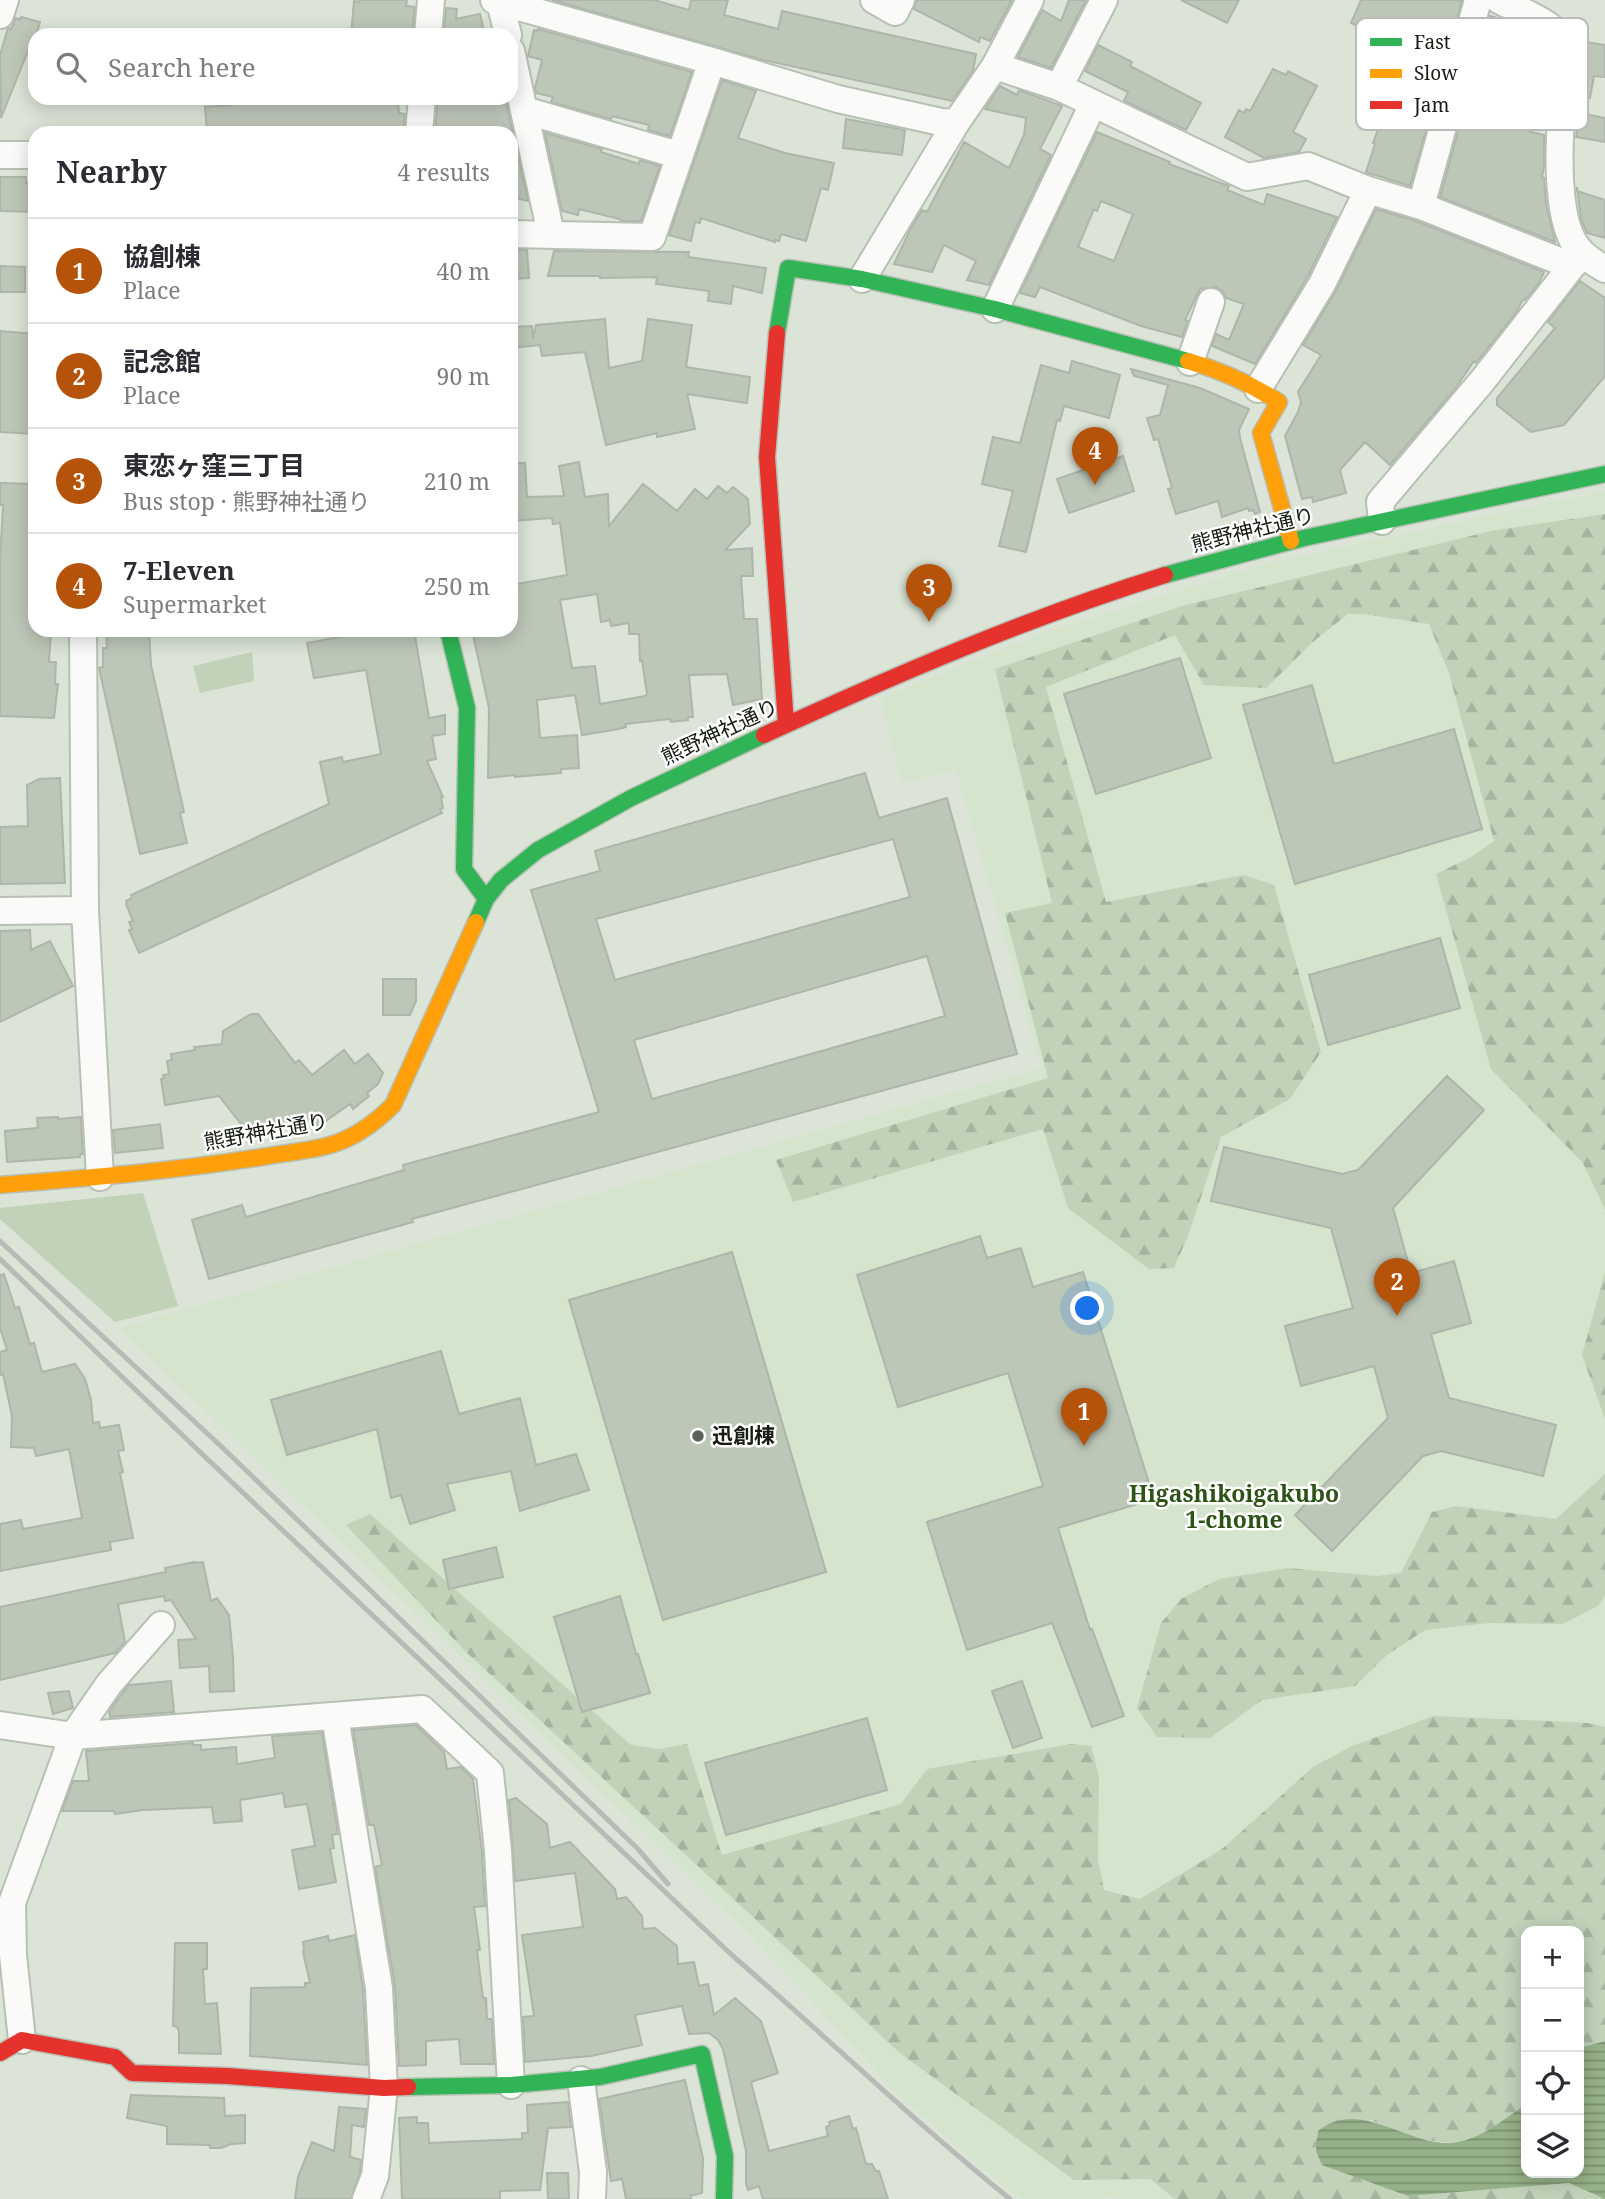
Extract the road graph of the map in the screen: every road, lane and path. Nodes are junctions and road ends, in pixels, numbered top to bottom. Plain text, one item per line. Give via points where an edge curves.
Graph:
1 (431, 0) edge
2 (874, 0) edge
3 (901, 0) edge
4 (1030, 0) edge
5 (1104, 0) edge
6 (1478, 0) edge
7 (1499, 0) edge
8 (497, 1) edge
9 (1539, 9) edge
10 (1473, 18) edge
11 (429, 28) edge
12 (506, 28) edge
13 (712, 61) junction
14 (996, 66) junction
15 (518, 83) edge
16 (1059, 88) junction
17 (1093, 104) junction
18 (421, 105) edge
19 (524, 110) junction
20 (956, 123) junction
21 (420, 126) edge
22 (1442, 130) edge
23 (1561, 130) edge
24 (0, 155) edge
25 (28, 155) edge
26 (678, 155) junction
27 (1368, 190) junction
28 (1421, 206) junction
29 (518, 234) edge
30 (551, 234) junction
31 (1587, 264) edge
32 (862, 279) junction
33 (1212, 302) dead end
34 (995, 309) junction
35 (1189, 362) junction
36 (1258, 389) junction
37 (1605, 474) edge
38 (1382, 521) junction
39 (1291, 541) junction
40 (83, 637) edge
41 (450, 637) edge
42 (786, 724) junction
43 (486, 899) junction
44 (85, 910) junction
45 (0, 911) edge
46 (100, 1177) junction
47 (0, 1185) edge
48 (161, 1625) dead end
49 (335, 1716) junction
50 (0, 1724) edge
51 (73, 1736) junction
52 (11, 2046) edge
53 (582, 2080) junction
54 (512, 2085) junction
55 (384, 2088) junction
56 (366, 2199) edge
57 (592, 2199) edge
58 (724, 2199) edge

1 - 11 street
2 - 3 street via 895,12
4 - 14 street
5 - 16 street
6 - 10 street
7 - 9 street
8 - 12 street
8 - 13 street
13 - 20 street via 838,99
13 - 26 street
14 - 16 street
14 - 20 street
15 - 19 street
16 - 17 street
17 - 27 street via 1247,177 1308,166
17 - 34 street
18 - 21 street
19 - 26 street
19 - 30 street
20 - 32 street
22 - 28 street
23 - 31 street via 1567,228
24 - 25 street
26 - 30 street via 652,237
27 - 28 street
27 - 36 street via 1322,284
28 - 31 street
29 - 30 street
31 - 38 street via 1380,502
32 - 34 street
32 - 42 street via 788,268 774,351 766,457
33 - 35 street
34 - 35 street
35 - 36 street
36 - 39 street via 1279,402 1261,433
37 - 38 street, 熊野神社通り
38 - 39 street, 熊野神社通り
39 - 42 street, 熊野神社通り via 1128,586 1035,618
40 - 44 street
41 - 43 street via 467,708 464,869
42 - 43 street, 熊野神社通り via 594,816 517,863
43 - 46 street, 熊野神社通り via 393,1105 378,1120 331,1145
44 - 45 street
44 - 46 street
46 - 47 street, 熊野神社通り
48 - 51 street via 109,1684
49 - 51 street
49 - 54 street via 422,1709 490,1773
49 - 55 street via 379,1988
50 - 51 street
51 - 52 street via 12,1903
52 - 55 street via 115,2057 132,2073
53 - 54 street
53 - 57 street
53 - 58 street via 702,2054 725,2156
54 - 55 street
55 - 56 street via 375,2176

